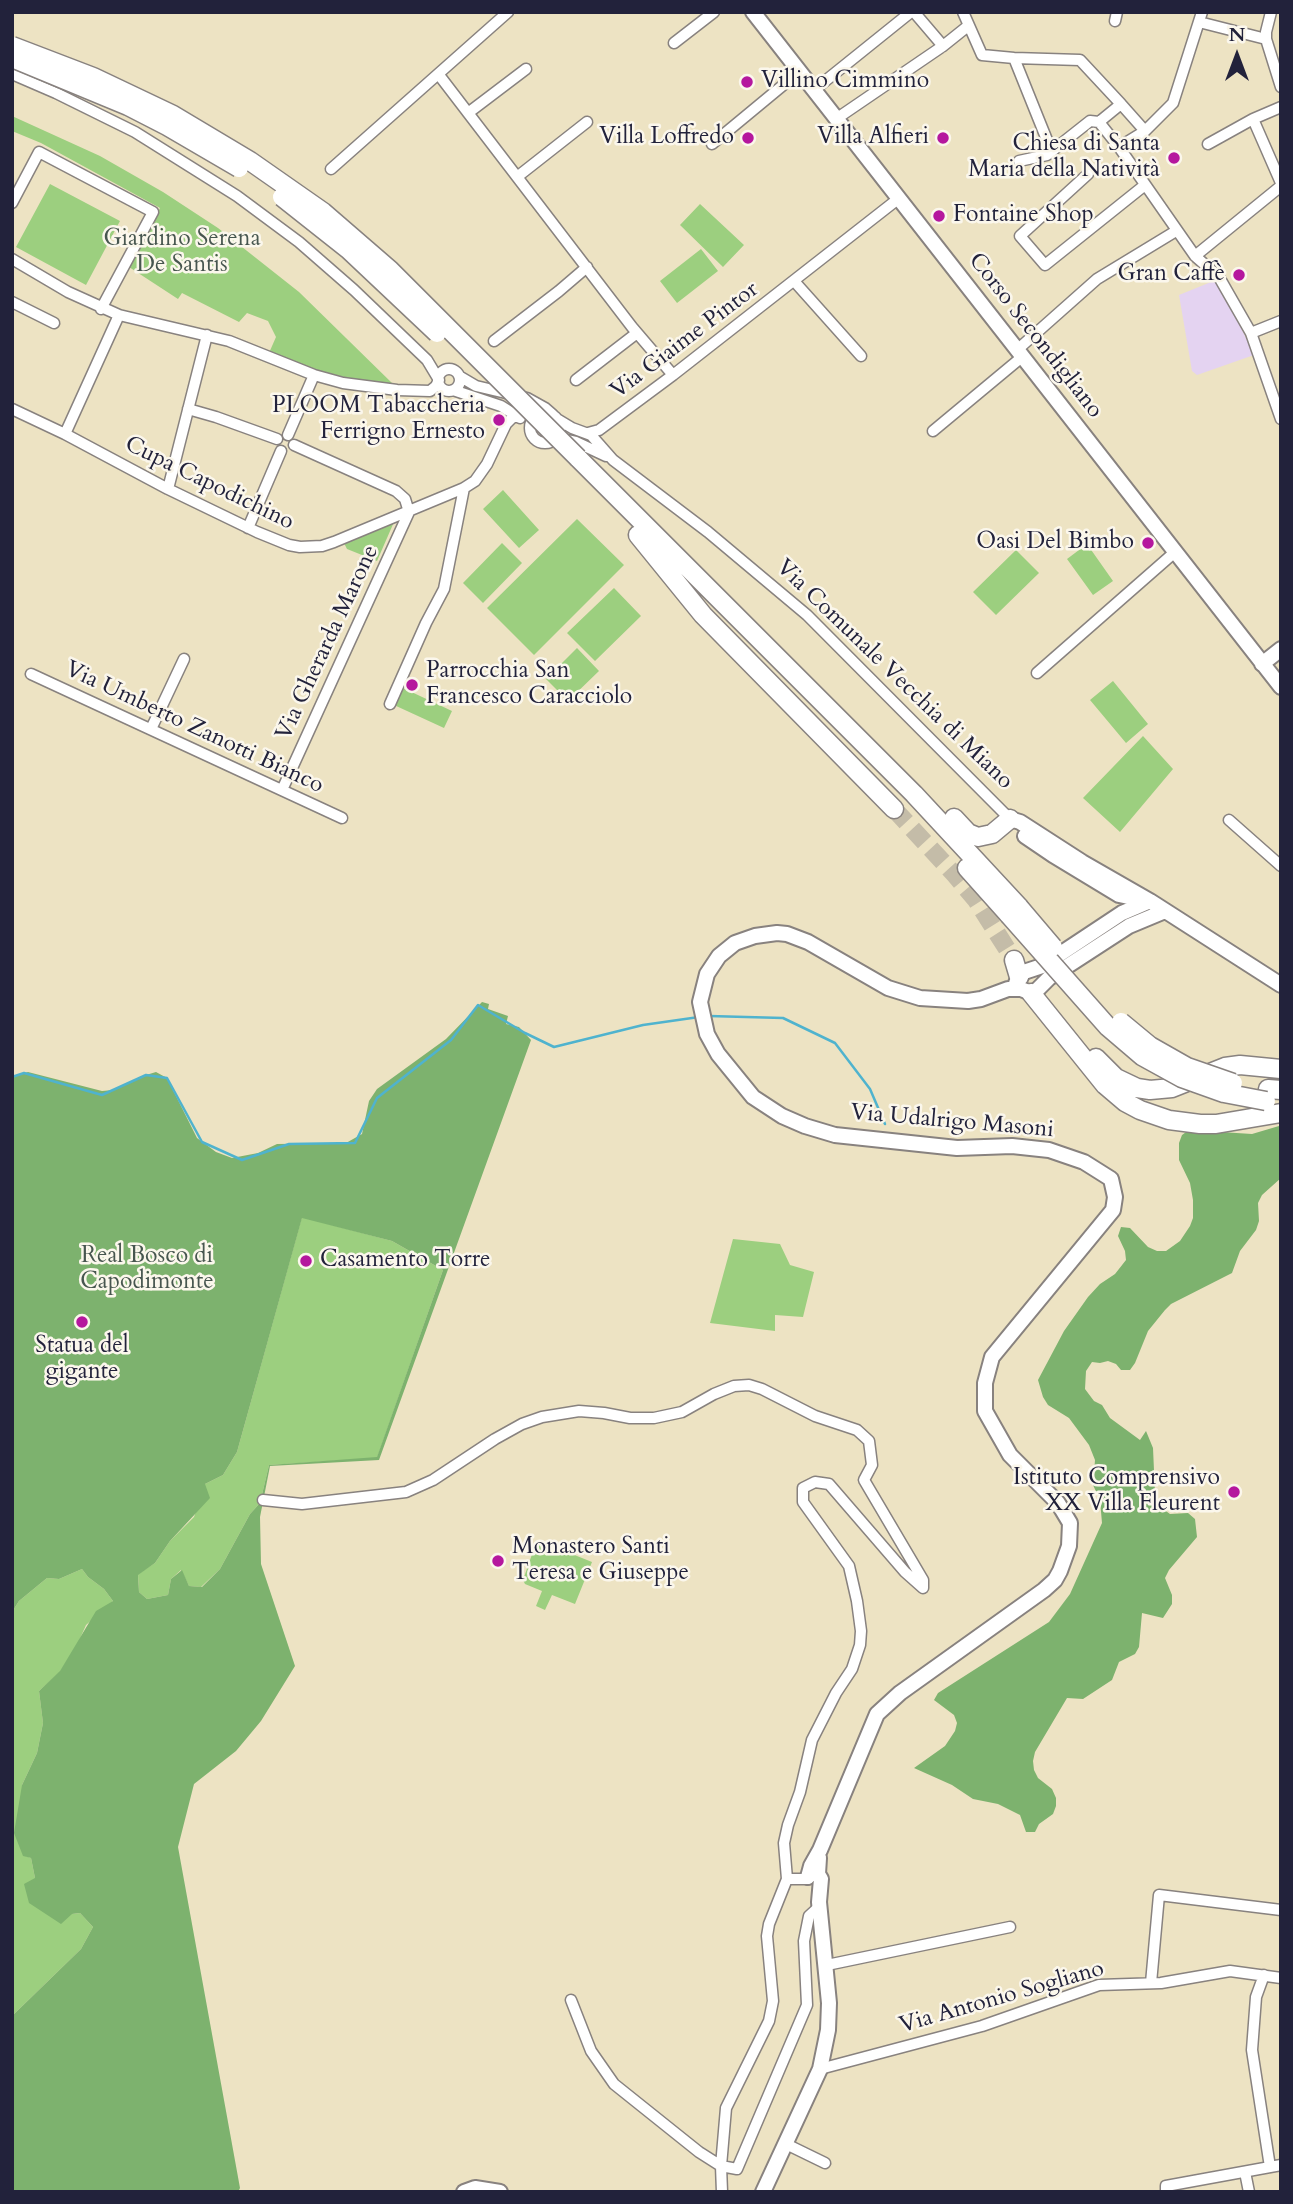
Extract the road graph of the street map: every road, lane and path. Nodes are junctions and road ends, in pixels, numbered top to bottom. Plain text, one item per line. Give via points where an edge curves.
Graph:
1 (508, 12) edge
2 (714, 12) edge
3 (753, 12) edge
4 (913, 12) edge
5 (963, 12) edge
6 (1271, 12) edge
7 (1201, 17) edge
8 (968, 26) junction
9 (1266, 39) junction
10 (674, 43) dead end
11 (12, 46) edge
12 (943, 46) junction
13 (12, 58) edge
14 (1014, 58) junction
15 (526, 69) dead end
16 (799, 72) junction
17 (12, 74) edge
18 (439, 75) junction
19 (1281, 87) edge
20 (814, 90) junction
21 (1121, 104) junction
22 (1281, 107) edge
23 (468, 113) junction
24 (836, 119) junction
25 (1253, 119) junction
26 (1099, 121) junction
27 (587, 122) dead end
28 (1146, 131) junction
29 (712, 144) dead end
30 (1208, 144) dead end
31 (1119, 147) junction
32 (1051, 150) junction
33 (1019, 161) dead end
34 (331, 169) dead end
35 (1088, 174) dead end
36 (517, 177) junction
37 (1144, 185) junction
38 (1281, 185) edge
39 (898, 199) junction
40 (12, 203) edge
41 (1176, 230) junction
42 (1195, 256) junction
43 (12, 259) edge
44 (587, 267) junction
45 (794, 281) junction
46 (12, 302) edge
47 (101, 309) junction
48 (119, 316) junction
49 (1281, 320) edge
50 (54, 323) dead end
51 (637, 333) junction
52 (1251, 333) junction
53 (207, 335) junction
54 (494, 341) dead end
55 (1020, 354) junction
56 (861, 356) dead end
57 (427, 360) junction
58 (447, 370) junction
59 (314, 375) junction
60 (673, 375) junction
61 (459, 376) junction
62 (439, 380) junction
63 (576, 380) dead end
64 (453, 390) junction
65 (12, 409) edge
66 (188, 409) junction
67 (518, 417) junction
68 (555, 417) junction
69 (1281, 419) edge
70 (529, 430) junction
71 (933, 431) dead end
72 (65, 434) junction
73 (594, 434) junction
74 (288, 435) junction
75 (277, 439) junction
76 (556, 439) junction
77 (293, 445) junction
78 (281, 451) junction
79 (577, 457) junction
80 (613, 460) junction
81 (464, 488) junction
82 (167, 489) junction
83 (409, 512) junction
84 (248, 528) junction
85 (643, 531) junction
86 (1175, 551) junction
87 (1281, 649) edge
88 (184, 659) dead end
89 (1262, 664) junction
90 (1037, 673) dead end
91 (31, 674) dead end
92 (1281, 687) edge
93 (390, 704) dead end
94 (151, 729) junction
95 (282, 790) junction
96 (894, 809) tunnel mouth
97 (342, 818) dead end
98 (1010, 819) junction
99 (1229, 820) dead end
100 (1281, 866) edge
101 (1119, 895) junction
102 (1150, 901) junction
103 (1014, 911) junction
104 (1165, 911) junction
105 (1126, 920) junction
106 (1027, 983) junction
107 (1281, 985) edge
108 (1281, 1069) edge
109 (1281, 1090) edge
110 (1281, 1102) edge
111 (1281, 1113) edge
112 (264, 1500) dead end
113 (787, 1879) junction
114 (813, 1880) junction
115 (820, 1904) junction
116 (1281, 1910) edge
117 (1010, 1927) dead end
118 (827, 1965) junction
119 (1264, 1975) junction
120 (1281, 1978) edge
121 (1151, 1983) junction
122 (571, 2000) dead end
123 (820, 2069) junction
124 (786, 2144) junction
125 (825, 2163) dead end
126 (721, 2166) junction
127 (1276, 2166) edge
128 (1245, 2172) junction
129 (464, 2192) edge
130 (500, 2192) edge
131 (722, 2192) edge
132 (763, 2192) edge
133 (1166, 2192) edge
134 (1250, 2192) edge

1 - 18 street
2 - 10 street
3 - 16 street, Corso Secondigliano
4 - 12 street
4 - 20 street
5 - 8 street
6 - 9 street
7 - 9 street
7 - 28 street via 1173,103
8 - 12 street
8 - 14 street via 982,55
9 - 19 street
11 - 79 highway, bridge via 93,76 173,115 323,212 390,270
12 - 24 street
13 - 79 highway, bridge via 148,116 279,195 382,279
14 - 21 street via 1080,60
14 - 32 street
15 - 23 street
16 - 20 street, Corso Secondigliano
16 - 29 street
17 - 57 street via 135,132 237,196 345,281
18 - 23 street
18 - 34 street
20 - 24 street, Corso Secondigliano
21 - 26 street
21 - 28 street
22 - 25 street
23 - 36 street
24 - 39 street, Corso Secondigliano
25 - 30 street
25 - 38 street
26 - 31 street
26 - 32 street via 1090,121
27 - 36 street
28 - 31 street
31 - 37 street
32 - 33 street
35 - 37 street via 1020,236 1045,265
36 - 44 street
37 - 41 street
38 - 42 street
39 - 45 street, Via Giaime Pintor
39 - 55 street, Corso Secondigliano
40 - 47 street via 39,152 153,212
41 - 42 street
41 - 55 street via 1097,279
42 - 52 street via 1219,277
43 - 47 street
44 - 51 street
44 - 54 street
45 - 56 street, Via Giaime Pintor
45 - 60 street, Via Giaime Pintor
46 - 50 street
47 - 48 street
48 - 53 street
48 - 72 street
49 - 52 street
51 - 60 street
51 - 63 street
52 - 69 street
53 - 59 street
53 - 66 street
55 - 71 street
55 - 86 street, Corso Secondigliano
57 - 58 street
57 - 62 street
58 - 61 street
58 - 62 street
59 - 62 street via 397,390 430,391
59 - 74 street
60 - 73 street, Via Giaime Pintor
61 - 64 street via 459,386
61 - 68 street, Via Comunale Vecchia di Miano via 476,386 527,398
62 - 64 street via 443,389
64 - 67 street via 501,406
65 - 72 street, Cupa Capodichino
66 - 75 street
66 - 82 street
67 - 70 street
67 - 81 street, Cupa Capodichino via 506,424 487,464
68 - 70 street via 538,414
68 - 73 street, Via Comunale Vecchia di Miano via 572,429
68 - 76 street via 560,429
70 - 76 street, Via Comunale Vecchia di Miano via 533,439 542,443
72 - 82 street, Cupa Capodichino
73 - 79 street, Via Giaime Pintor via 592,444
73 - 80 street, Via Comunale Vecchia di Miano
74 - 75 street
74 - 77 street
75 - 78 street
76 - 79 street, Via Comunale Vecchia di Miano
77 - 78 street via 289,451
77 - 83 street via 396,491
78 - 84 street
79 - 80 street, Via Comunale Vecchia di Miano
79 - 85 highway
80 - 98 street, Via Comunale Vecchia di Miano via 807,615
81 - 83 street, Cupa Capodichino
81 - 93 street via 444,589
82 - 84 street, Cupa Capodichino
83 - 84 street, Cupa Capodichino via 312,547 289,545
83 - 95 street, Via Gherarda Marone
85 - 96 highway via 703,615
85 - 98 highway via 729,594 968,833 986,837
85 - 103 highway via 914,794
86 - 89 street, Corso Secondigliano
86 - 90 street
87 - 89 street
88 - 94 street
89 - 92 street, Corso Secondigliano
91 - 94 street, Via Umberto Zanotti Bianco
94 - 95 street, Via Umberto Zanotti Bianco
95 - 97 street, Via Umberto Zanotti Bianco
98 - 101 street, Via Comunale Vecchia di Miano via 1025,837
98 - 102 street, Via Comunale Vecchia di Miano
99 - 100 street
101 - 102 street, Via Comunale Vecchia di Miano
101 - 105 street via 1125,901
102 - 104 street, Via Comunale Vecchia di Miano
102 - 105 street, Via Udalrigo Masoni
103 - 109 highway, bridge via 1116,1018 1150,1046 1227,1082
103 - 110 highway, bridge via 1108,1027 1142,1056 1182,1078 1224,1093
104 - 105 street, Via Udalrigo Masoni
104 - 107 street, Via Comunale Vecchia di Miano
105 - 106 street, Via Udalrigo Masoni
106 - 108 highway, bridge via 1108,1072 1138,1088 1172,1088 1240,1065
106 - 111 highway via 1105,1085 1140,1110 1200,1124
106 - 114 street, Via Udalrigo Masoni via 981,999 920,998 888,988 787,934 766,934 735,943 706,974 700,1002 704,1026 718,1054 753,1097 782,1116 835,1135 957,1149 1012,1146 1049,1150 1084,1161 1111,1180 1115,1198 1113,1210 992,1357 985,1383 985,1411 1010,1455 1058,1503 1070,1523 1069,1546 1060,1571 1044,1590 877,1714 811,1866
112 - 113 street via 302,1504 406,1492 542,1417 579,1411 654,1418 682,1412 734,1386 762,1389 815,1416 857,1430 869,1441 872,1465 864,1480 923,1580 923,1588 829,1484 815,1482 803,1488 803,1502 849,1566 861,1631 852,1669 812,1741 786,1834
113 - 114 street
113 - 126 street via 767,1936 773,2001 769,2021 726,2108
114 - 115 street
115 - 118 street
115 - 126 street via 809,1916 804,1941 807,2005 741,2163 737,2169
116 - 121 street via 1159,1895
117 - 118 street
118 - 123 street via 828,2030
119 - 120 street, Via Antonio Sogliano
119 - 121 street, Via Antonio Sogliano via 1230,1971
119 - 127 street via 1256,1997 1252,2050
121 - 123 street, Via Antonio Sogliano via 1099,1985 982,2025
122 - 126 street via 591,2052 614,2084
123 - 124 street
124 - 125 street
124 - 132 street
126 - 131 street
127 - 128 street
128 - 133 street via 1166,2186
128 - 134 street
129 - 130 street via 475,2188

